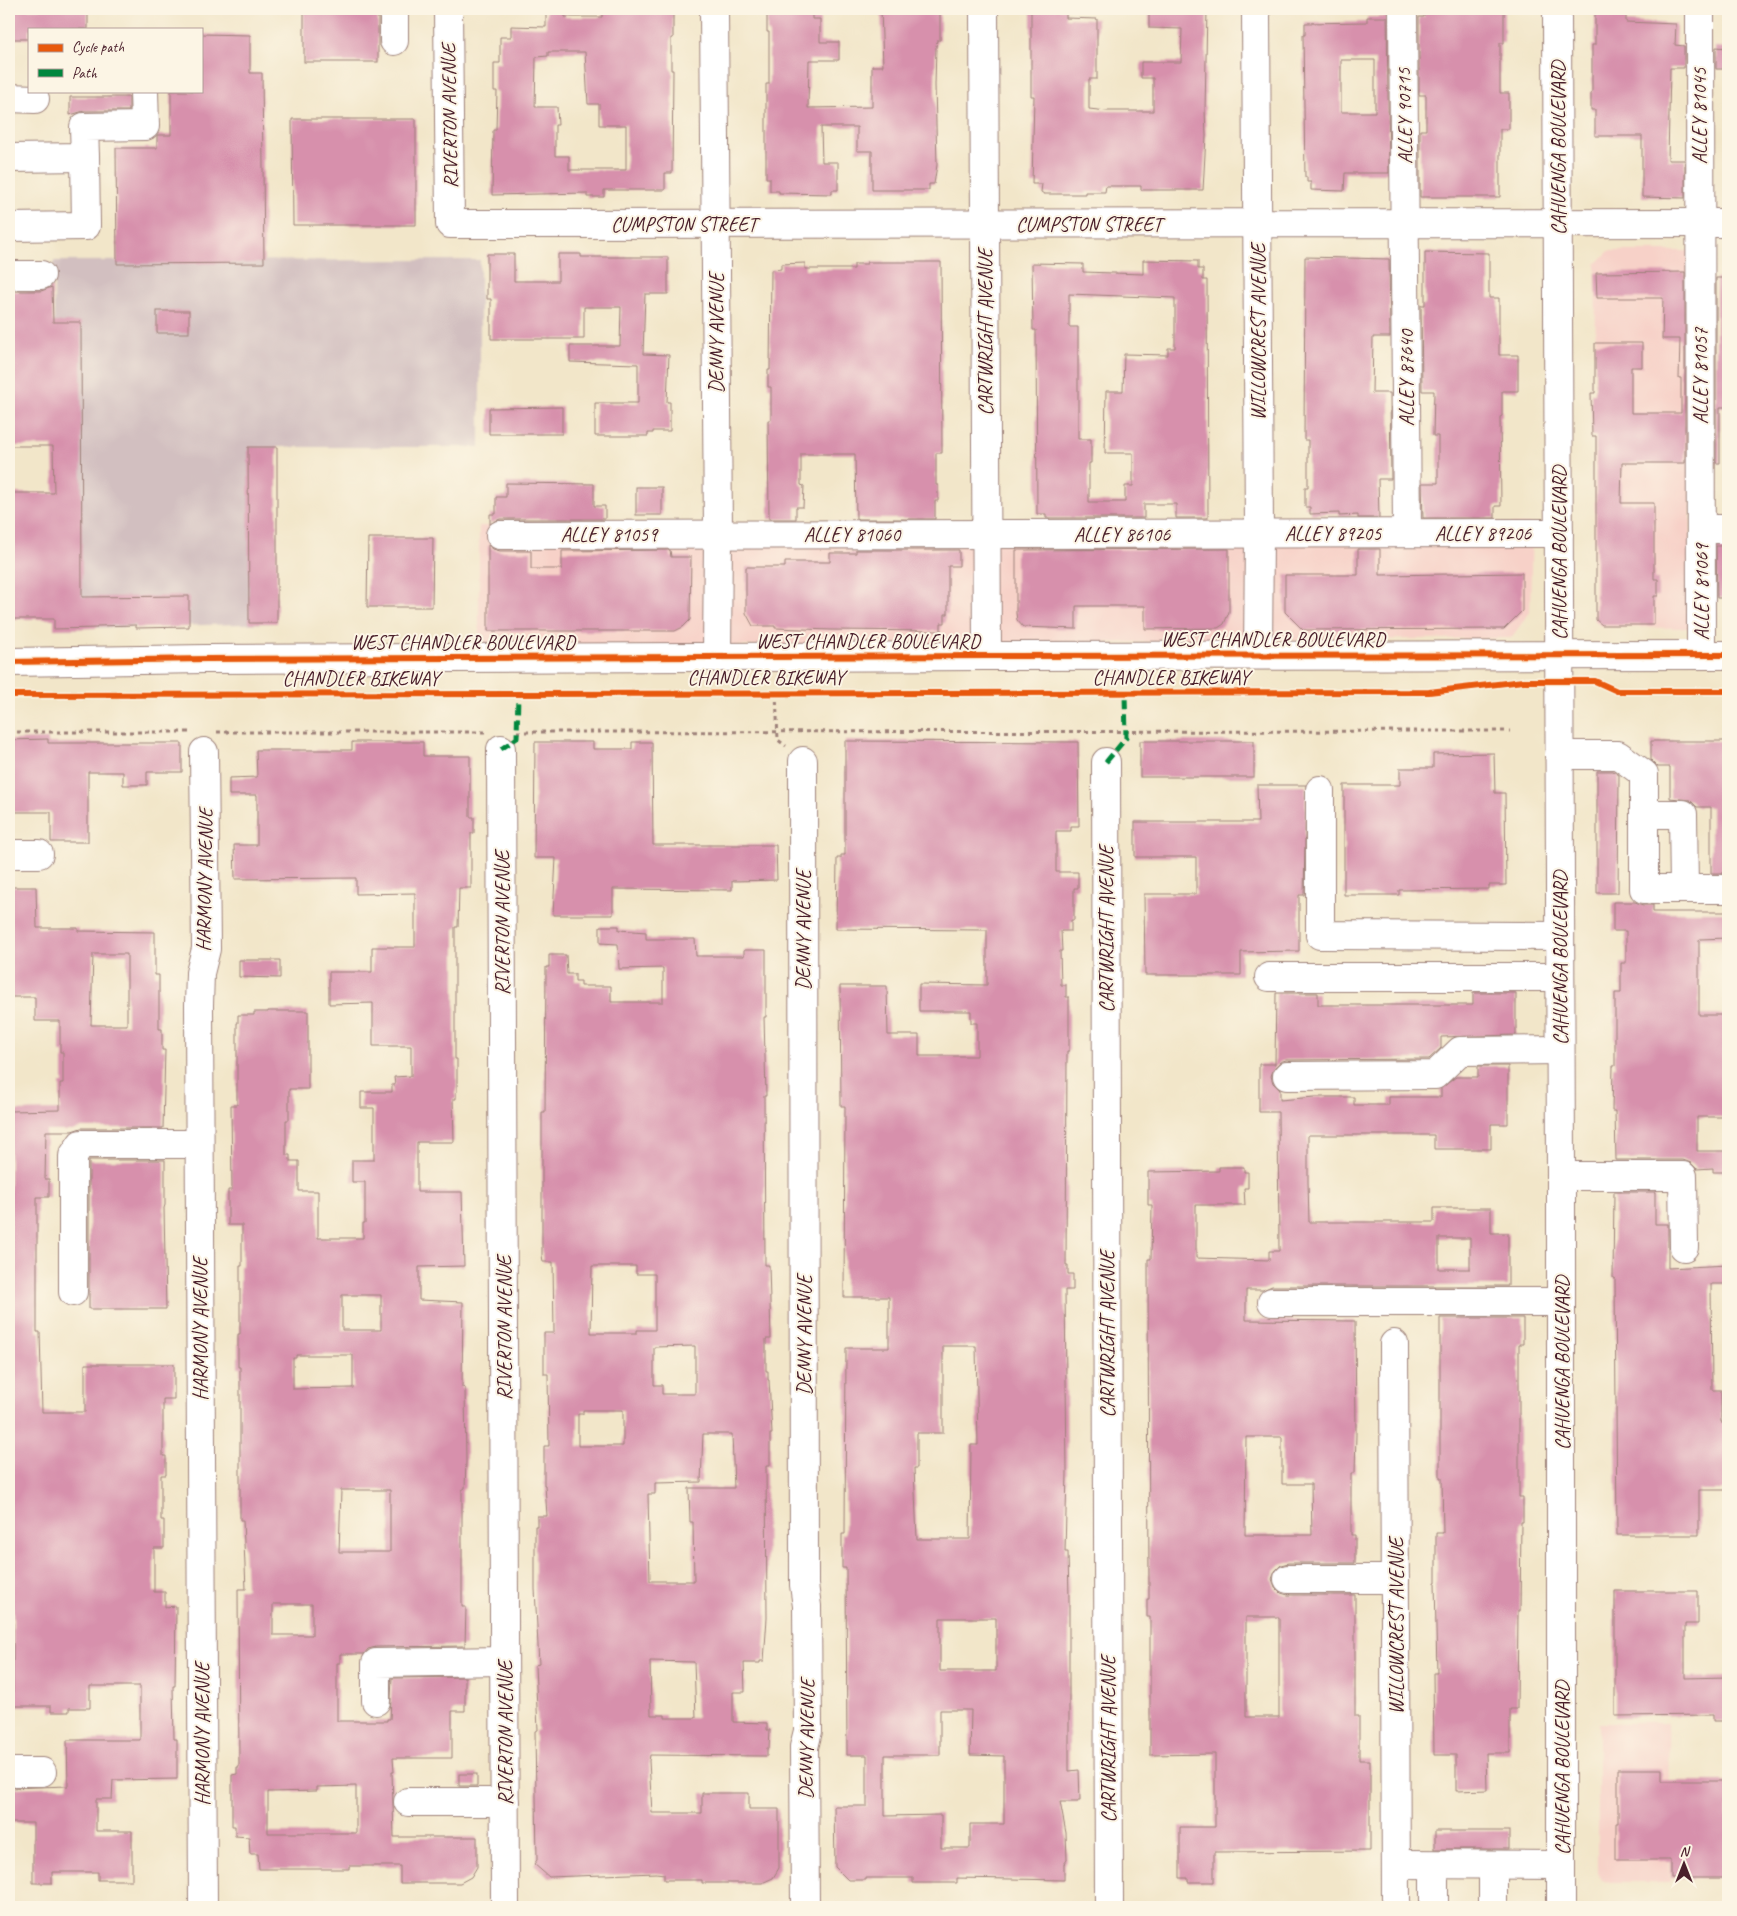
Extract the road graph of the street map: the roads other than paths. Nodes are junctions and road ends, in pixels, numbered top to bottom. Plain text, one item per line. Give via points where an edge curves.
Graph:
1 (394, 9) edge
2 (448, 9) edge
3 (714, 9) edge
4 (984, 9) edge
5 (1256, 9) edge
6 (1403, 9) edge
7 (1557, 9) edge
8 (1700, 9) edge
9 (394, 41) dead end
10 (144, 92) edge
11 (84, 157) junction
12 (9, 158) edge
13 (1728, 223) edge
14 (450, 224) joint
15 (716, 224) junction
16 (985, 224) junction
17 (1257, 224) junction
18 (1405, 224) junction
19 (1558, 224) junction
20 (1699, 224) junction
21 (9, 227) edge
22 (9, 275) edge
23 (41, 275) dead end
24 (1701, 529) junction
25 (1728, 529) edge
26 (1407, 533) junction
27 (1559, 533) junction
28 (500, 534) dead end
29 (718, 534) junction
30 (985, 534) junction
31 (1259, 534) junction
32 (1560, 654) junction
33 (1258, 655) junction
34 (1701, 655) junction
35 (1728, 655) edge
36 (987, 656) junction
37 (717, 658) junction
38 (9, 662) edge
39 (499, 738) road end
40 (204, 739) road end
41 (1560, 755) junction
42 (803, 761) road end
43 (1106, 762) dead end
44 (1320, 790) dead end
45 (1644, 814) junction
46 (9, 854) edge
47 (39, 854) dead end
48 (1684, 889) junction
49 (1728, 889) edge
50 (1560, 936) junction
51 (1268, 977) dead end
52 (1560, 978) junction
53 (1560, 1050) junction
54 (1287, 1076) dead end
55 (199, 1144) junction
56 (1561, 1176) junction
57 (1684, 1246) dead end
58 (74, 1292) dead end
59 (1272, 1302) dead end
60 (1561, 1302) junction
61 (1394, 1344) dead end
62 (1288, 1579) dead end
63 (1395, 1579) junction
64 (504, 1661) junction
65 (376, 1701) dead end
66 (9, 1772) edge
67 (42, 1772) dead end
68 (408, 1802) dead end
69 (505, 1802) junction
70 (1396, 1864) junction
71 (1434, 1865) junction
72 (1493, 1865) junction
73 (1561, 1865) junction
74 (203, 1907) edge
75 (505, 1907) edge
76 (805, 1907) edge
77 (1109, 1907) edge
78 (1396, 1907) edge
79 (1434, 1907) edge
80 (1494, 1907) edge
81 (1561, 1907) edge

1 - 9 street
2 - 14 street, RIVERTON AVENUE
3 - 15 street, DENNY AVENUE
4 - 16 street, CARTWRIGHT AVENUE
5 - 17 street, WILLOWCREST AVENUE
6 - 18 street, ALLEY 90715
7 - 19 street, CAHUENGA BOULEVARD
8 - 20 street, ALLEY 81045
10 - 11 street via 145,126 84,126
11 - 12 street
11 - 21 street via 86,226
13 - 20 street, CUMPSTON STREET
14 - 15 street, CUMPSTON STREET
15 - 16 street, CUMPSTON STREET
15 - 29 street, DENNY AVENUE
16 - 17 street, CUMPSTON STREET
16 - 30 street, CARTWRIGHT AVENUE
17 - 18 street, CUMPSTON STREET
17 - 31 street, WILLOWCREST AVENUE
18 - 19 street, CUMPSTON STREET
18 - 26 street, ALLEY 87640
19 - 20 street, CUMPSTON STREET
19 - 27 street, CAHUENGA BOULEVARD
20 - 24 street, ALLEY 81057
22 - 23 street
24 - 25 street
24 - 34 street, ALLEY 81069
26 - 27 street, ALLEY 89206
26 - 31 street, ALLEY 89205
27 - 32 street, CAHUENGA BOULEVARD
28 - 29 street, ALLEY 81059
29 - 30 street, ALLEY 81060
29 - 37 street, DENNY AVENUE
30 - 31 street, ALLEY 86106
30 - 36 street, CARTWRIGHT AVENUE
31 - 33 street, WILLOWCREST AVENUE
32 - 33 street, WEST CHANDLER BOULEVARD
32 - 34 street, WEST CHANDLER BOULEVARD
32 - 41 street, CAHUENGA BOULEVARD
33 - 36 street, WEST CHANDLER BOULEVARD
34 - 35 street, WEST CHANDLER BOULEVARD
36 - 37 street, WEST CHANDLER BOULEVARD
37 - 38 street, WEST CHANDLER BOULEVARD
39 - 64 street, RIVERTON AVENUE
40 - 55 street, HARMONY AVENUE via 206,949 200,973
41 - 45 street via 1618,755 1644,774
41 - 50 street, CAHUENGA BOULEVARD
42 - 76 street, DENNY AVENUE via 804,1585 808,1731 804,1747
43 - 77 street, CARTWRIGHT AVENUE
44 - 50 street via 1320,935
45 - 48 street via 1644,889
45 - 48 street via 1684,814
46 - 47 street
48 - 49 street
50 - 52 street, CAHUENGA BOULEVARD
51 - 52 street
52 - 53 street, CAHUENGA BOULEVARD
53 - 54 street via 1460,1051 1435,1075
53 - 56 street, CAHUENGA BOULEVARD
55 - 58 street via 81,1144 73,1156
55 - 74 street, HARMONY AVENUE
56 - 57 street via 1684,1176
56 - 60 street, CAHUENGA BOULEVARD
59 - 60 street
60 - 73 street, CAHUENGA BOULEVARD
61 - 63 street, WILLOWCREST AVENUE
62 - 63 street
63 - 70 street, WILLOWCREST AVENUE
64 - 65 street via 376,1663
64 - 69 street, RIVERTON AVENUE
66 - 67 street
68 - 69 street
69 - 75 street, RIVERTON AVENUE
70 - 71 street
70 - 78 street, WILLOWCREST AVENUE
71 - 72 street
71 - 79 street
72 - 73 street
72 - 80 street
73 - 81 street, CAHUENGA BOULEVARD

